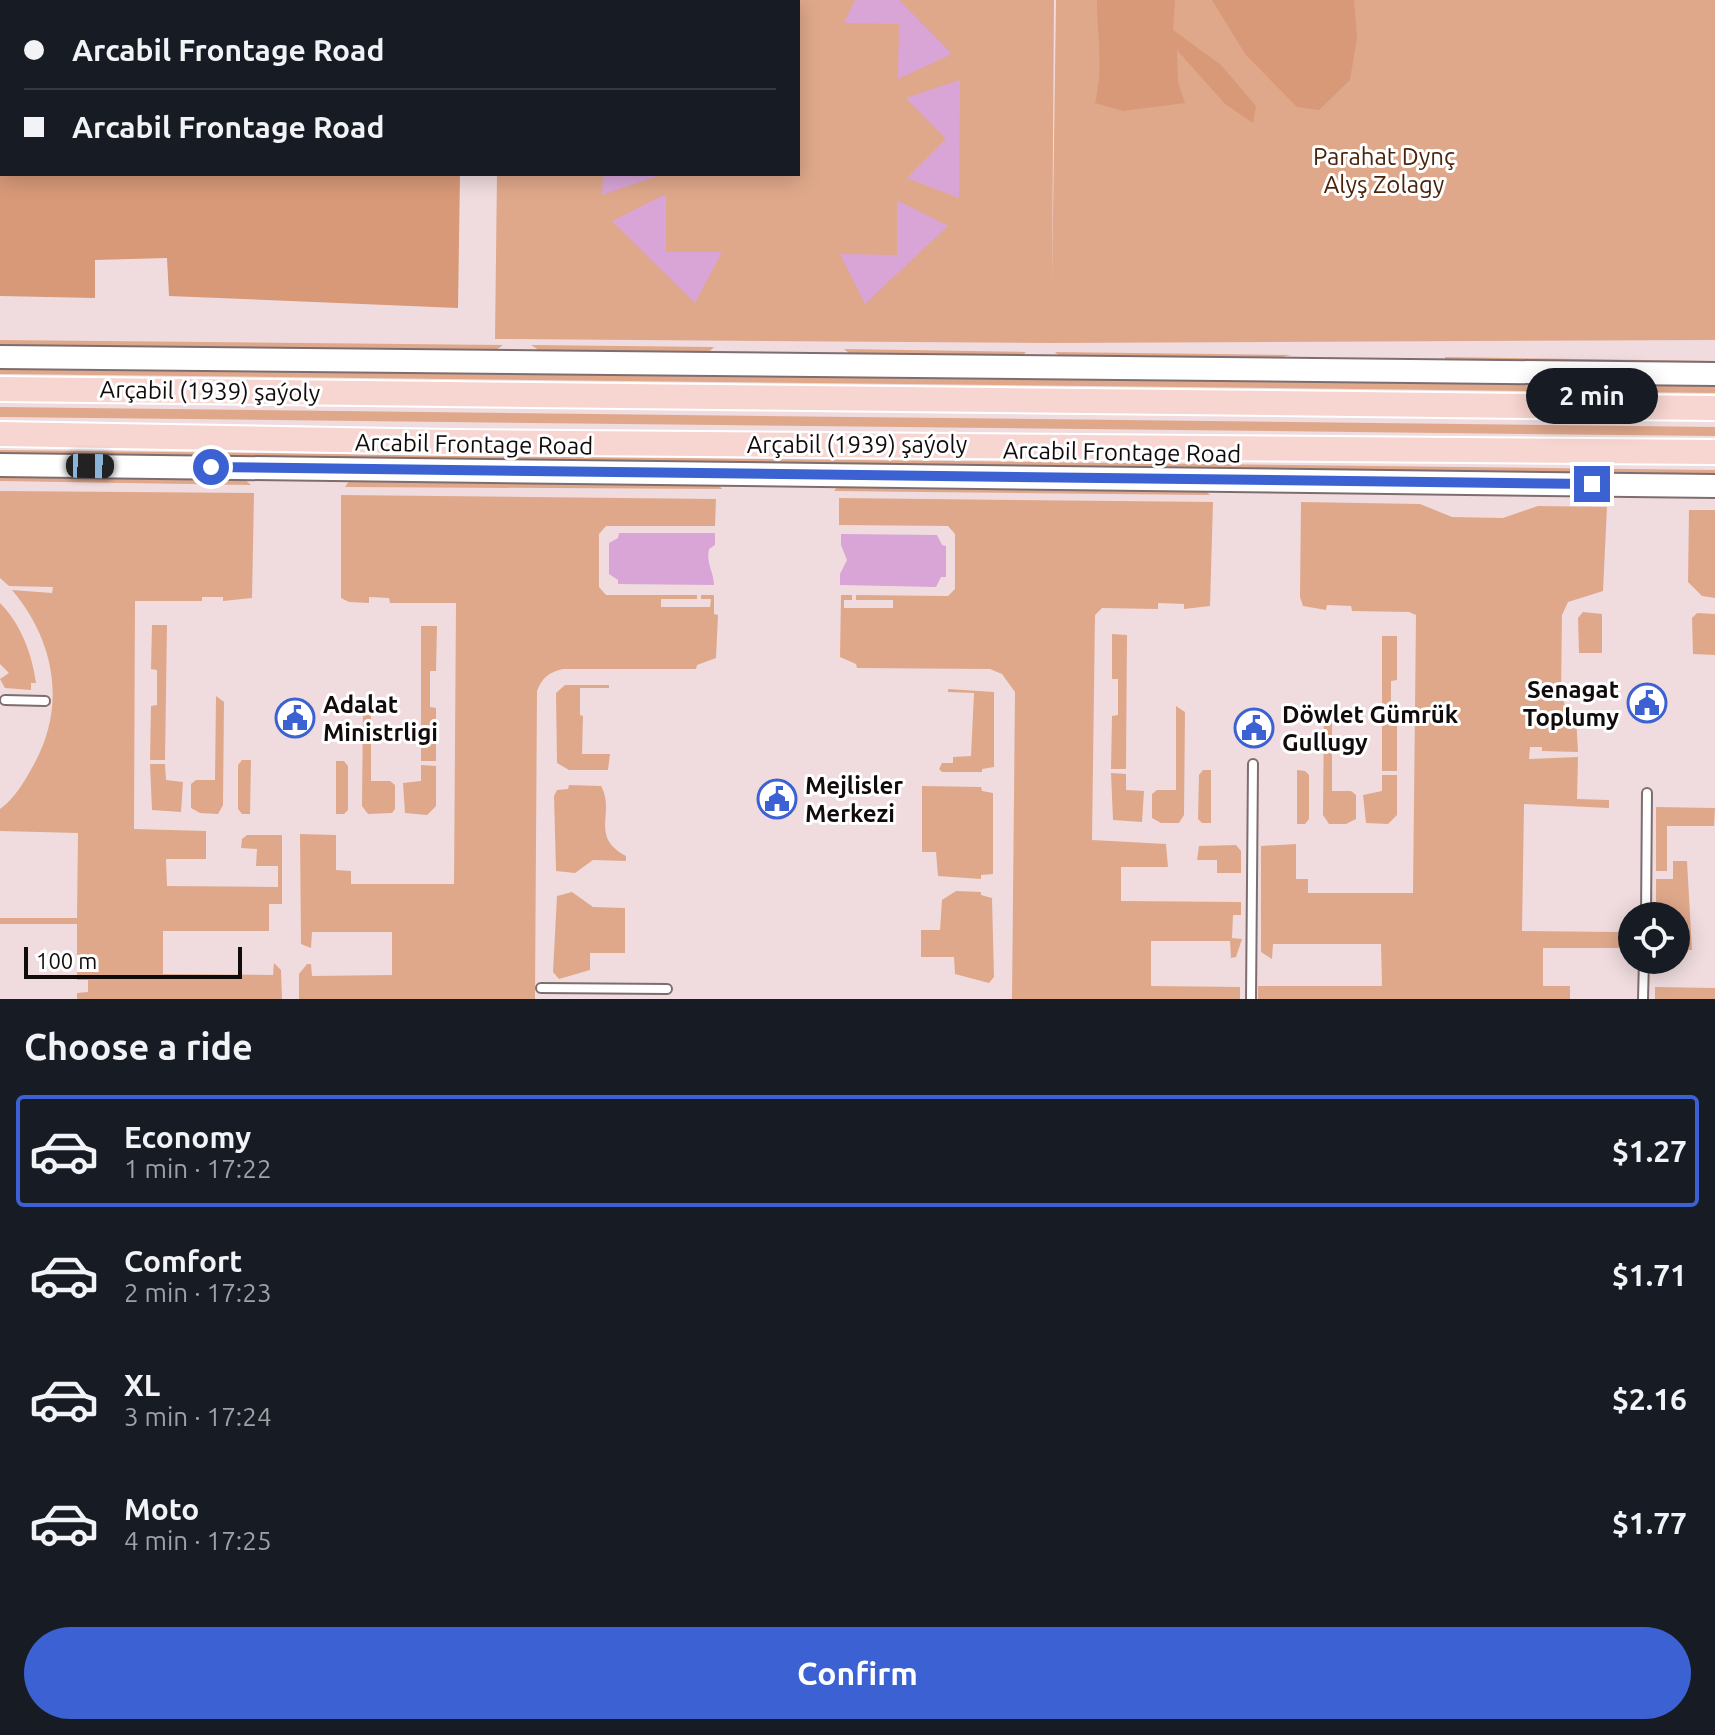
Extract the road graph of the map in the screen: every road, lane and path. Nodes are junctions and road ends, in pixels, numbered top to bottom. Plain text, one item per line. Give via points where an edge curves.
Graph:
1 (0, 357) edge
2 (1715, 374) edge
3 (0, 389) edge
4 (1715, 408) edge
5 (0, 434) edge
6 (1715, 452) edge
7 (0, 465) edge
8 (1715, 486) edge
9 (5, 700) dead end
10 (45, 701) dead end
11 (1253, 764) dead end
12 (1647, 793) dead end
13 (1646, 902) edge
14 (1644, 974) edge
15 (541, 988) dead end
16 (667, 989) dead end
17 (1251, 999) edge
18 (1643, 999) edge

1 - 2 street
3 - 4 main road, Arçabil (1939) şaýoly
5 - 6 main road, Arçabil (1939) şaýoly
7 - 8 street, Arcabil Frontage Road
9 - 10 lane
11 - 17 lane
12 - 13 lane
14 - 18 lane
15 - 16 lane

